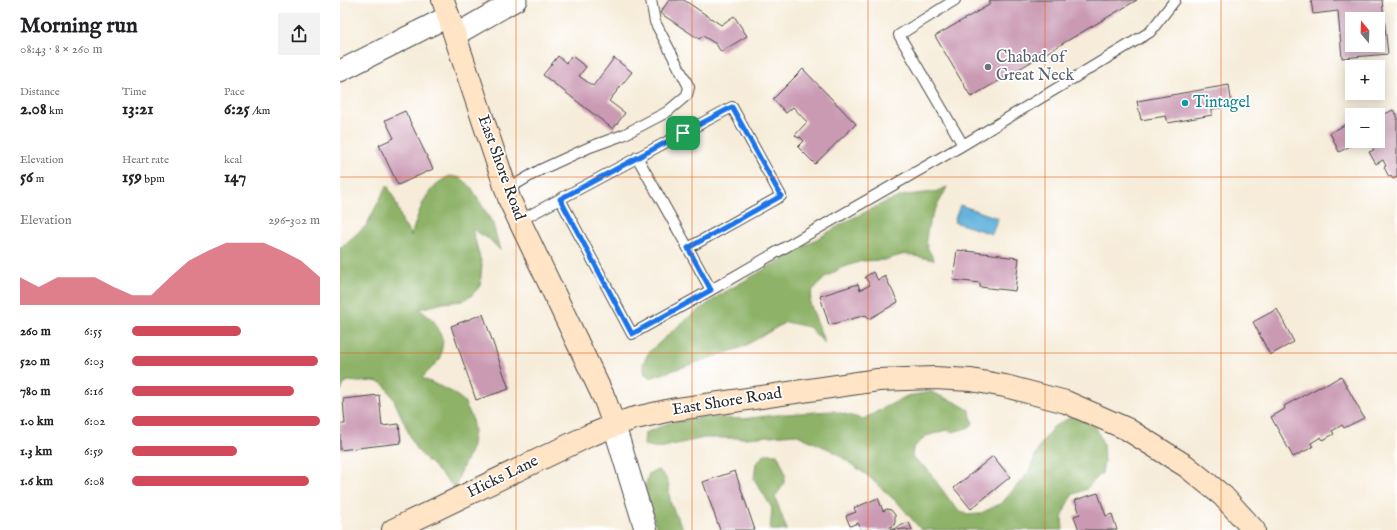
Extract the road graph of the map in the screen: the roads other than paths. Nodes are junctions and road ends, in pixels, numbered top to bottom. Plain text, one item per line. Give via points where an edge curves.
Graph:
1 (516, 0) edge
2 (651, 0) edge
3 (955, 0) edge
4 (1175, 0) edge
5 (449, 17) edge
6 (340, 71) edge
7 (963, 145) junction
8 (637, 158) junction
9 (506, 190) junction
10 (560, 199) junction
11 (519, 220) junction
12 (688, 248) junction
13 (711, 290) junction
14 (614, 425) junction
15 (393, 530) edge
16 (646, 530) edge
17 (1254, 530) edge

1 - 5 street
2 - 9 lane via 655,22 689,87 687,95 667,112 624,135 590,147
3 - 7 lane via 899,35
4 - 7 lane via 1150,32
5 - 6 street
5 - 9 main road, East Shore Road
7 - 13 lane
8 - 10 lane
8 - 12 lane
8 - 12 lane via 732,107 736,114 781,196
9 - 11 main road, East Shore Road
10 - 11 lane
10 - 13 lane via 632,334
11 - 14 main road, East Shore Road via 605,400
12 - 13 lane
14 - 15 main road, Hicks Lane
14 - 16 street
14 - 17 main road, East Shore Road via 671,410 878,380 934,378 985,382 1066,402 1127,429 1191,470 1223,496

